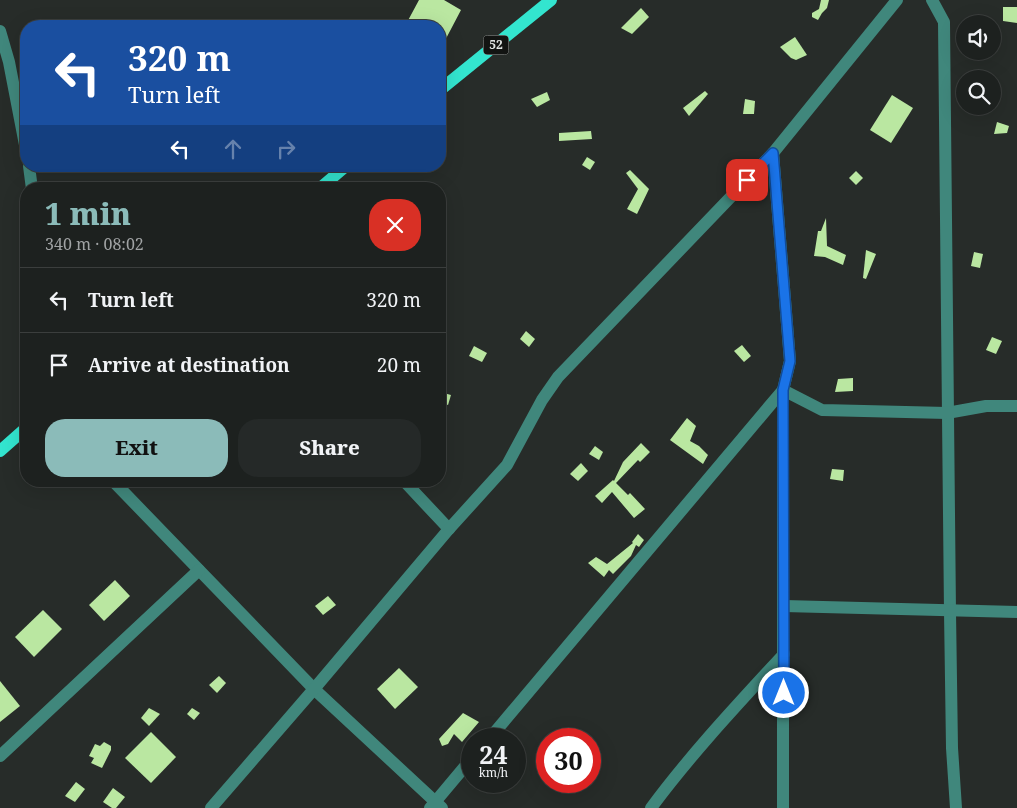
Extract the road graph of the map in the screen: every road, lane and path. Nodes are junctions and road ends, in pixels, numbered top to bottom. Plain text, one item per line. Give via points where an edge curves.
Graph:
1 (551, 0) edge
2 (897, 0) edge
3 (932, 0) edge
4 (0, 31) edge
5 (446, 85) edge
6 (20, 119) edge
7 (773, 153) junction
8 (339, 172) edge
9 (327, 182) edge
10 (783, 390) junction
11 (1017, 406) edge
12 (947, 413) junction
13 (20, 433) edge
14 (0, 451) edge
15 (119, 487) edge
16 (410, 487) edge
17 (449, 529) junction
18 (199, 570) junction
19 (784, 606) junction
20 (950, 612) junction
21 (1017, 612) edge
22 (784, 654) junction
23 (314, 689) junction
24 (498, 728) edge
25 (0, 756) edge
26 (461, 773) edge
27 (436, 806) edge
28 (211, 808) edge
29 (651, 808) edge
30 (783, 808) edge
31 (956, 808) edge

1 - 5 main road, 52
2 - 7 street
3 - 12 street via 944,22
4 - 6 street
7 - 10 street via 790,361
7 - 17 street via 558,377 507,465
8 - 9 main road
10 - 12 street via 822,410
10 - 19 street
10 - 24 street
11 - 12 street via 986,406
12 - 20 street
13 - 14 main road
15 - 18 street
16 - 17 street
17 - 23 street
18 - 23 street
18 - 25 street
19 - 20 street
19 - 22 street
20 - 21 street
20 - 31 street
22 - 29 street via 721,723
22 - 30 street
23 - 27 street
23 - 28 street
26 - 27 street

